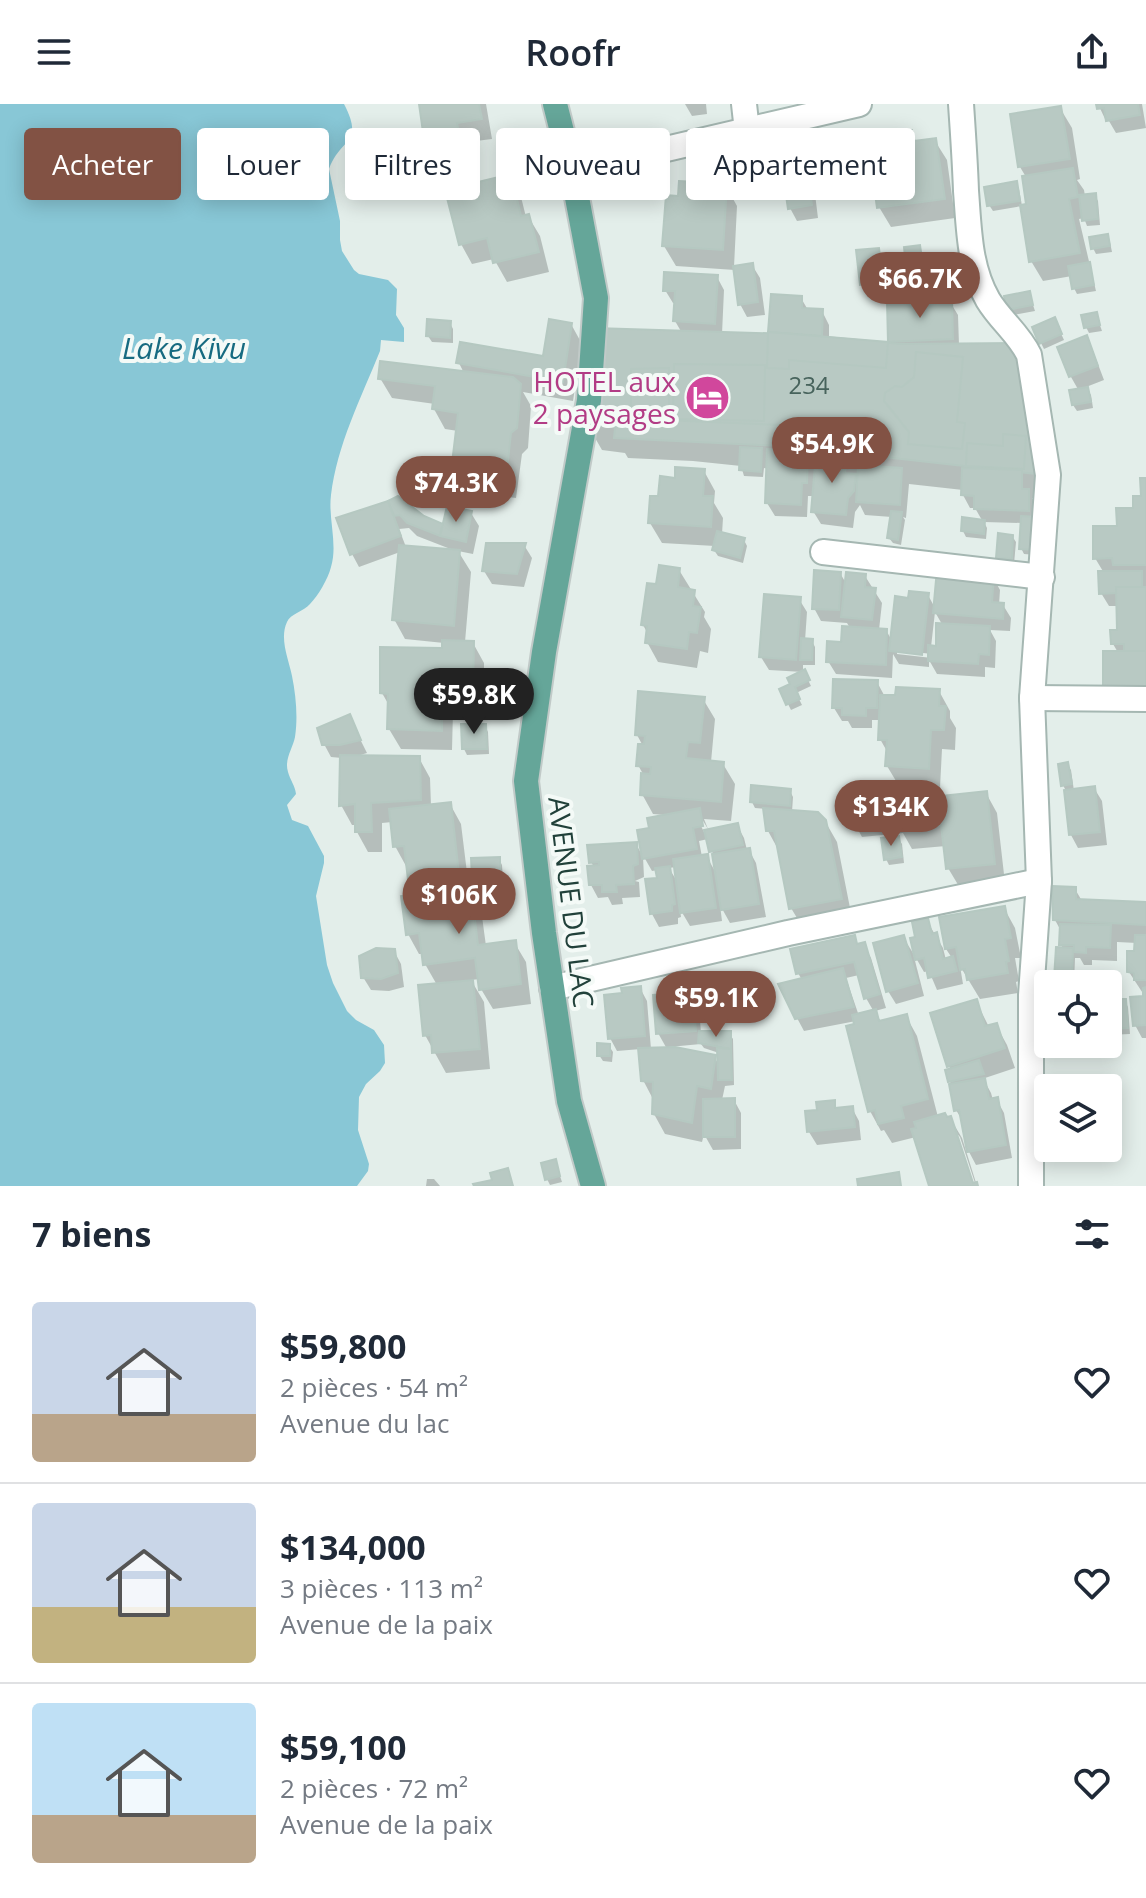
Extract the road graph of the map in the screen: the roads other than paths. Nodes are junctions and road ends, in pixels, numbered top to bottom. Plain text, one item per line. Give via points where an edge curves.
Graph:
1 (555, 104) edge
2 (744, 104) edge
3 (859, 104) edge
4 (961, 104) edge
5 (561, 128) edge
6 (747, 128) edge
7 (759, 128) edge
8 (577, 200) edge
9 (823, 552) dead end
10 (1042, 577) junction
11 (1032, 698) junction
12 (1146, 699) edge
13 (1039, 881) junction
14 (552, 988) junction
15 (593, 1186) edge
16 (1031, 1186) edge

1 - 5 main road, AVENUE DU LAC
2 - 6 street
3 - 7 street
4 - 10 street via 969,241 976,271 988,300 1029,355 1048,475
8 - 14 main road, AVENUE DU LAC via 596,298 589,400 526,781
9 - 10 street
10 - 11 street
11 - 12 street
11 - 13 street
13 - 14 street
13 - 16 street via 1031,995
14 - 15 main road, AVENUE DU LAC via 569,1101

